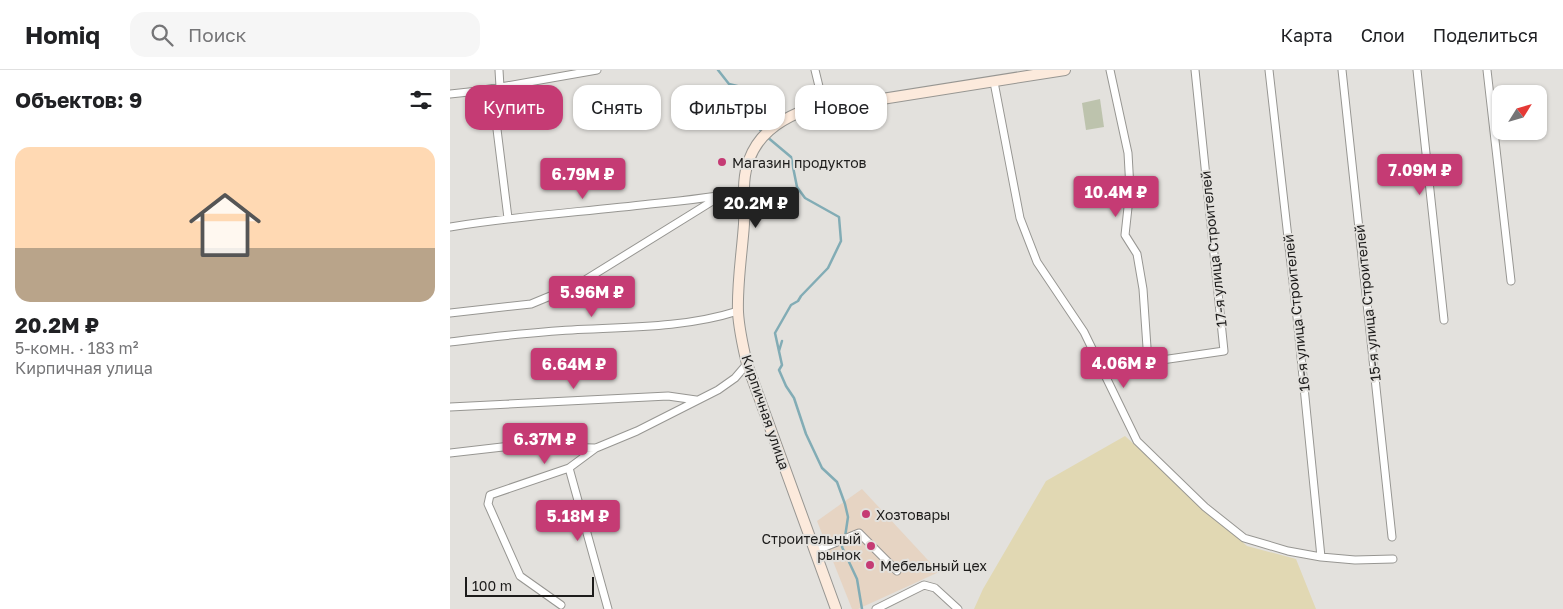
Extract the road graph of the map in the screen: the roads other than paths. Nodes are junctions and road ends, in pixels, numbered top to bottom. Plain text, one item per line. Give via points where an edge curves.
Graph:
1 (499, 70) edge
2 (597, 70) edge
3 (815, 70) edge
4 (1059, 70) edge
5 (1110, 70) edge
6 (1195, 70) edge
7 (1269, 70) edge
8 (1342, 70) edge
9 (1417, 70) edge
10 (1487, 70) edge
11 (994, 82) junction
12 (500, 85) edge
13 (511, 85) edge
14 (819, 85) edge
15 (465, 92) edge
16 (450, 94) edge
17 (887, 98) edge
18 (795, 114) edge
19 (497, 130) edge
20 (744, 191) junction
21 (719, 197) junction
22 (508, 218) junction
23 (450, 227) edge
24 (1511, 281) dead end
25 (738, 311) junction
26 (450, 313) edge
27 (1444, 320) dead end
28 (450, 342) edge
29 (747, 364) junction
30 (696, 400) junction
31 (450, 407) edge
32 (596, 448) junction
33 (450, 454) edge
34 (570, 468) junction
35 (1392, 537) dead end
36 (815, 551) junction
37 (1321, 557) junction
38 (1393, 559) dead end
39 (897, 571) dead end
40 (561, 606) dead end
41 (608, 609) edge
42 (836, 609) edge
43 (876, 609) edge
44 (958, 609) edge

1 - 12 street
2 - 13 street
3 - 14 street
4 - 11 main road, Кирпичная улица
5 - 6 street, 17-я улица Строителей via 1128,153 1130,189 1126,235 1137,254 1148,362 1224,351
7 - 37 street, 16-я улица Строителей
8 - 35 street, 15-я улица Строителей
9 - 27 street
10 - 24 street
11 - 17 main road, Кирпичная улица
11 - 37 street via 1020,218 1037,262 1084,332 1137,441 1205,507 1244,538
15 - 16 street
18 - 20 main road, Кирпичная улица via 764,135 749,160
19 - 22 street
20 - 21 street
20 - 25 main road, Кирпичная улица
21 - 22 street
21 - 26 street via 577,285 531,304
22 - 23 street
25 - 28 street via 716,318 670,324 541,332
25 - 29 main road, Кирпичная улица
29 - 30 street via 735,378
29 - 36 main road, Кирпичная улица
30 - 31 street via 668,396
30 - 32 street
32 - 33 street via 510,446
32 - 34 street
34 - 40 street via 490,495 488,504 520,576
34 - 41 street
36 - 39 street via 859,533
36 - 42 main road, Кирпичная улица
37 - 38 street
43 - 44 street via 924,585 935,588

